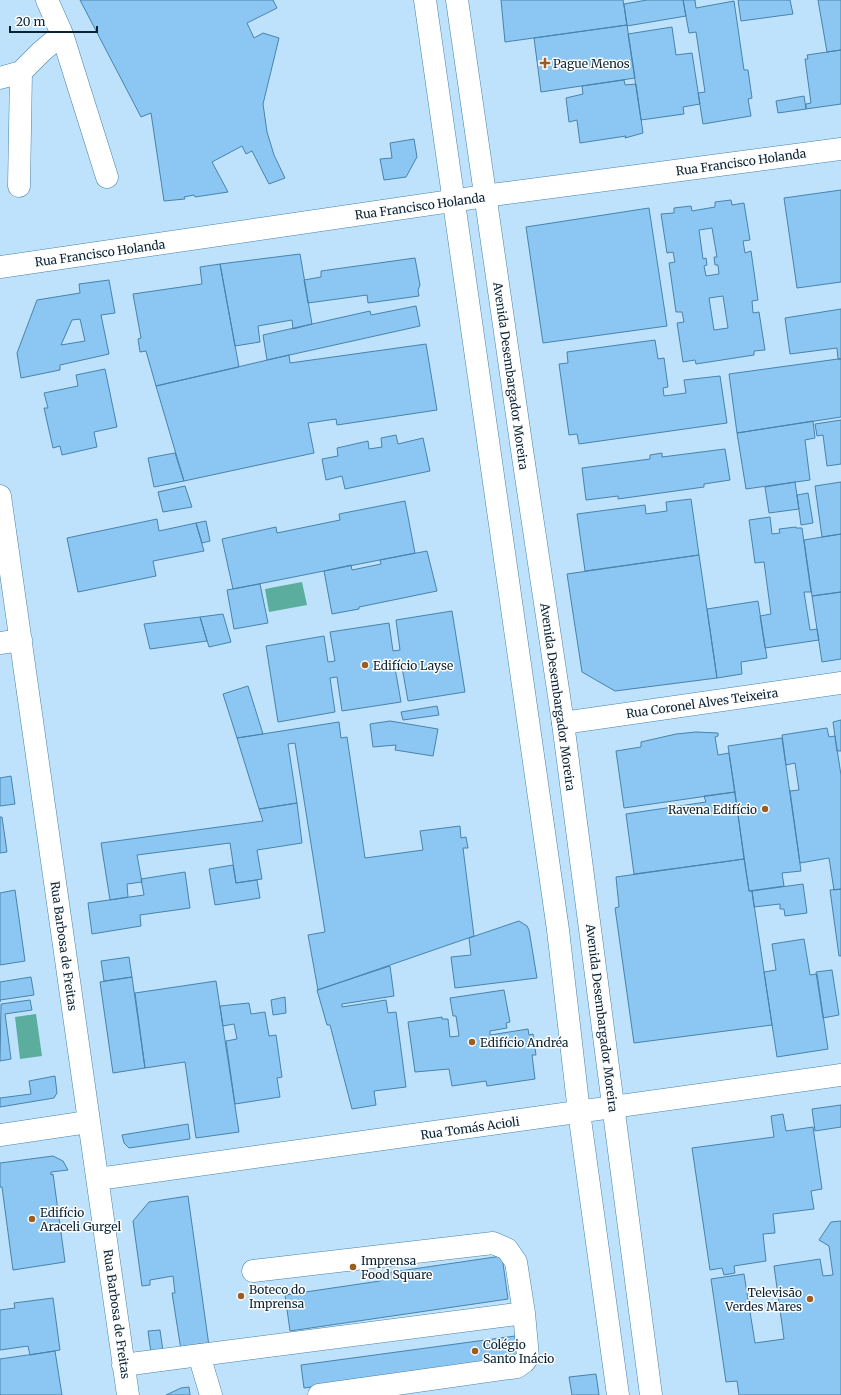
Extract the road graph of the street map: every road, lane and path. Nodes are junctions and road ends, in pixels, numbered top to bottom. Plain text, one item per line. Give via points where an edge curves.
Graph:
1 (47, 0) edge
2 (425, 0) edge
3 (457, 0) edge
4 (62, 34) junction
5 (21, 72) junction
6 (0, 78) edge
7 (841, 149) edge
8 (107, 177) dead end
9 (19, 186) dead end
10 (485, 196) junction
11 (454, 202) junction
12 (0, 267) edge
13 (0, 496) edge
14 (10, 642) edge
15 (841, 684) edge
16 (563, 723) junction
17 (841, 1075) edge
18 (613, 1108) junction
19 (580, 1112) junction
20 (88, 1122) junction
21 (0, 1135) edge
22 (98, 1179) junction
23 (252, 1271) dead end
24 (524, 1313) junction
25 (199, 1355) junction
26 (123, 1365) junction
27 (128, 1395) edge
28 (211, 1395) edge
29 (319, 1395) edge
30 (618, 1395) edge
31 (651, 1395) edge

1 - 4 street
2 - 11 street
3 - 10 street, Avenida Desembargador Moreira
4 - 5 street
4 - 8 street
5 - 6 street
5 - 9 street
7 - 10 street, Rua Francisco Holanda
10 - 11 street, Rua Francisco Holanda
10 - 16 street, Avenida Desembargador Moreira
11 - 12 street, Rua Francisco Holanda
11 - 19 street via 558,930
13 - 14 street, Rua Barbosa de Freitas
14 - 20 street, Rua Barbosa de Freitas
15 - 16 street, Rua Coronel Alves Teixeira
16 - 18 street, Avenida Desembargador Moreira
17 - 18 street, Rua Tomás Acioli
18 - 19 street, Rua Tomás Acioli
18 - 31 street, Avenida Desembargador Moreira
19 - 22 street, Rua Tomás Acioli
19 - 30 street
20 - 21 street
20 - 22 street, Rua Barbosa de Freitas
22 - 26 street, Rua Barbosa de Freitas
23 - 24 street via 493,1244 507,1249 516,1262
24 - 25 street
24 - 29 street via 528,1357 517,1366
25 - 26 street
25 - 28 street
26 - 27 street, Rua Barbosa de Freitas

